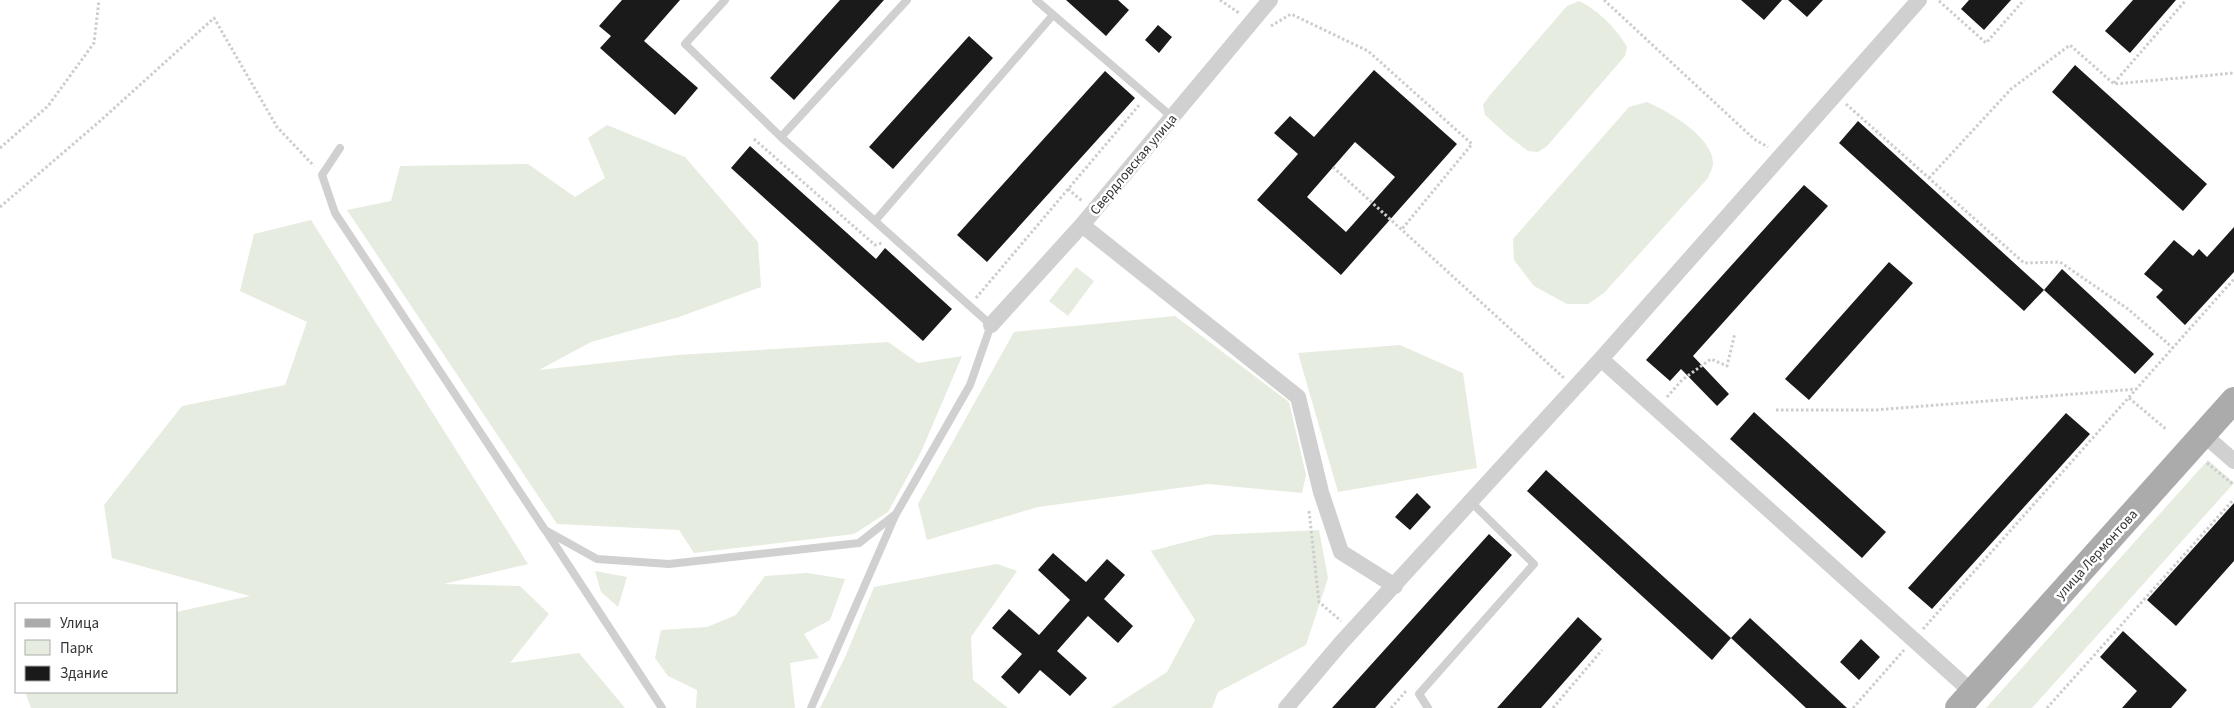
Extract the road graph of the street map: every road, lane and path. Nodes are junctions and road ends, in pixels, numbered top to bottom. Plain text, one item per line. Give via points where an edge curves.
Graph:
1 (99, 0) edge
2 (725, 0) edge
3 (907, 0) edge
4 (1036, 0) edge
5 (1220, 0) edge
6 (1270, 0) edge
7 (1604, 0) edge
8 (1919, 0) edge
9 (2024, 0) edge
10 (2186, 0) edge
11 (1939, 1) edge
12 (1054, 15) junction
13 (1241, 15) dead end
14 (1263, 31) dead end
15 (2234, 73) edge
16 (2114, 84) junction
17 (1147, 96) junction
18 (1845, 102) dead end
19 (1172, 117) junction
20 (781, 137) junction
21 (0, 148) edge
22 (340, 148) dead end
23 (1782, 155) junction
24 (1333, 167) dead end
25 (322, 175) junction
26 (1929, 178) junction
27 (1068, 189) junction
28 (1082, 201) dead end
29 (0, 207) edge
30 (875, 221) junction
31 (1082, 225) junction
32 (1402, 229) junction
33 (2234, 279) edge
34 (969, 305) junction
35 (991, 325) junction
36 (1735, 333) dead end
37 (2173, 348) junction
38 (1601, 359) junction
39 (1564, 378) dead end
40 (2137, 388) junction
41 (2128, 398) junction
42 (2234, 400) edge
43 (1657, 409) junction
44 (1776, 410) dead end
45 (2167, 430) dead end
46 (2202, 447) junction
47 (2234, 461) edge
48 (2234, 485) edge
49 (2234, 498) edge
50 (1471, 502) junction
51 (1308, 508) dead end
52 (896, 514) junction
53 (545, 530) junction
54 (1394, 586) junction
55 (1347, 627) dead end
56 (1913, 640) junction
57 (1602, 650) dead end
58 (1411, 686) dead end
59 (1966, 700) edge
60 (662, 708) edge
61 (811, 708) edge
62 (1286, 708) edge
63 (1391, 708) edge
64 (1428, 708) edge
65 (1553, 708) edge
66 (1854, 708) edge
67 (2047, 708) edge

1 - 21 path via 94,43 48,106
2 - 20 lane via 685,44
3 - 20 lane
4 - 12 lane
5 - 13 path
6 - 19 street, Свердловская улица
7 - 23 path via 1754,139
8 - 23 street
9 - 11 path via 1986,43
10 - 16 path
12 - 17 lane
12 - 30 lane
14 - 32 path via 1291,14 1368,51 1472,144
15 - 16 path
16 - 26 path via 2070,45 2011,89
17 - 19 lane
17 - 27 path
18 - 26 path
19 - 31 street, Свердловская улица
20 - 30 lane
22 - 25 lane
23 - 38 street
24 - 32 path
25 - 29 path via 277,127 214,18
25 - 53 lane via 335,213
26 - 37 path via 2024,263 2060,262 2128,309
27 - 28 path
27 - 34 path
30 - 34 lane
31 - 35 street, Свердловская улица
31 - 54 street via 1298,397 1321,492 1341,552
32 - 39 path
33 - 37 path
34 - 35 lane
35 - 52 lane via 970,385
36 - 43 path via 1727,366 1711,359 1682,380
37 - 40 path
38 - 43 street
38 - 50 street
40 - 41 path
40 - 44 path via 1875,410
41 - 45 path
41 - 56 path
42 - 46 main road, улица Лермонтова
43 - 56 street
46 - 47 street
46 - 48 path
46 - 59 main road, улица Лермонтова
49 - 67 path
50 - 54 street
50 - 64 lane via 1534,564 1419,694
51 - 55 path via 1319,602
52 - 53 lane via 859,543 669,564 597,559
52 - 61 lane
53 - 60 lane
54 - 62 street
56 - 59 street
56 - 66 path
57 - 65 path
58 - 63 path

